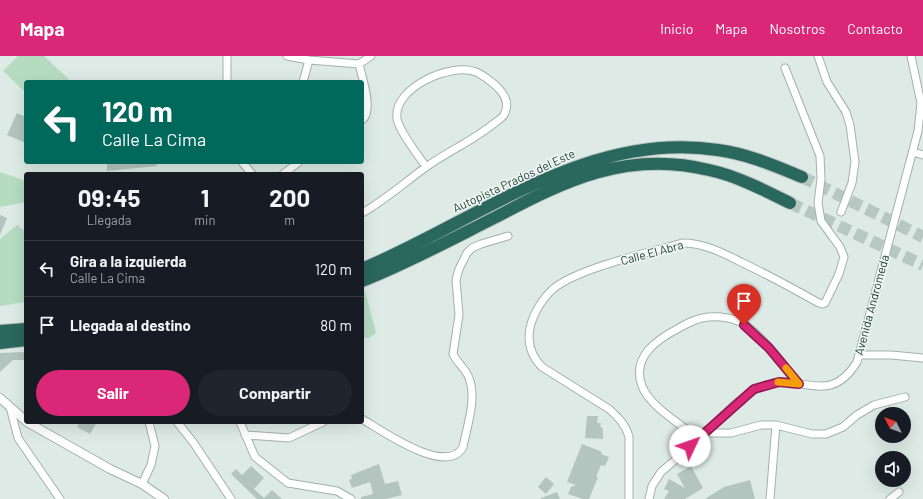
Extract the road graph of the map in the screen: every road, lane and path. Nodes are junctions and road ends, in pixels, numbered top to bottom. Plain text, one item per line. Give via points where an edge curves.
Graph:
1 (226, 56) edge
2 (287, 56) edge
3 (370, 56) edge
4 (818, 56) edge
5 (911, 56) edge
6 (308, 60) junction
7 (359, 64) junction
8 (785, 68) dead end
9 (227, 80) edge
10 (303, 80) edge
11 (362, 80) edge
12 (364, 87) edge
13 (364, 119) edge
14 (913, 152) junction
15 (923, 155) edge
16 (244, 164) edge
17 (296, 164) edge
18 (426, 167) junction
19 (250, 172) edge
20 (285, 172) edge
21 (802, 177) tunnel mouth
22 (790, 203) tunnel mouth
23 (841, 212) dead end
24 (364, 213) edge
25 (508, 236) dead end
26 (364, 268) edge
27 (364, 280) edge
28 (24, 329) edge
29 (0, 331) edge
30 (24, 340) edge
31 (0, 343) edge
32 (859, 355) junction
33 (923, 358) edge
34 (799, 384) junction
35 (905, 397) dead end
36 (0, 398) edge
37 (10, 407) junction
38 (24, 420) edge
39 (364, 420) edge
40 (30, 424) edge
41 (150, 424) edge
42 (179, 424) edge
43 (241, 424) edge
44 (319, 424) edge
45 (776, 425) junction
46 (706, 433) junction
47 (245, 435) junction
48 (699, 439) junction
49 (142, 484) junction
50 (899, 492) dead end
51 (60, 499) edge
52 (164, 499) edge
53 (231, 499) edge
54 (351, 499) edge
55 (629, 499) edge
56 (649, 499) edge
57 (770, 499) edge
58 (890, 499) edge

1 - 9 street
2 - 6 street
3 - 7 street
4 - 23 street via 827,82 846,112 850,125 855,162 852,183
5 - 14 street, Avenida Andrómeda via 921,108
6 - 7 street
6 - 10 street
7 - 11 street
8 - 55 street, Calle El Abra via 820,156 819,216 840,246 844,257 825,303 817,302 771,276 712,248 682,243 571,278 554,288 545,298 532,322 530,347 542,367 608,409 627,430
12 - 13 street via 368,106
14 - 15 street
14 - 32 street, Avenida Andrómeda
16 - 19 street
17 - 20 street
18 - 18 street via 483,132 503,116 506,98 497,87 476,72 463,69 446,71 412,88 403,97 397,109 397,119
18 - 24 street
21 - 26 highway, Autopista Prados del Este via 739,154 702,148 663,147 614,154 551,177
22 - 27 highway, Autopista Prados del Este via 728,175 707,169 663,164 623,166 565,182 406,262
25 - 39 street via 472,248 456,277 459,315 453,354 470,379 472,399 460,452 450,457 439,457 405,445
28 - 29 highway
30 - 31 highway
32 - 33 street
32 - 34 street, Avenida Andrómeda via 848,375 835,384 818,387
34 - 46 street, Avenida Andrómeda via 779,382 754,389
34 - 48 street via 765,343 739,321 717,316 706,317 660,338 648,349 640,365 641,384 652,401
35 - 45 street via 874,405 843,427 826,434 812,434
36 - 37 street
37 - 38 street
37 - 51 street via 18,438
40 - 49 street
41 - 49 street via 155,446 151,465
42 - 53 street
43 - 47 street
44 - 47 street via 289,438
45 - 46 street via 761,425 731,433
45 - 57 street
46 - 48 street, Avenida Andrómeda
47 - 54 street via 255,457 288,483 337,491
48 - 56 street, Avenida Andrómeda via 661,472 652,486
49 - 52 street
50 - 58 street

